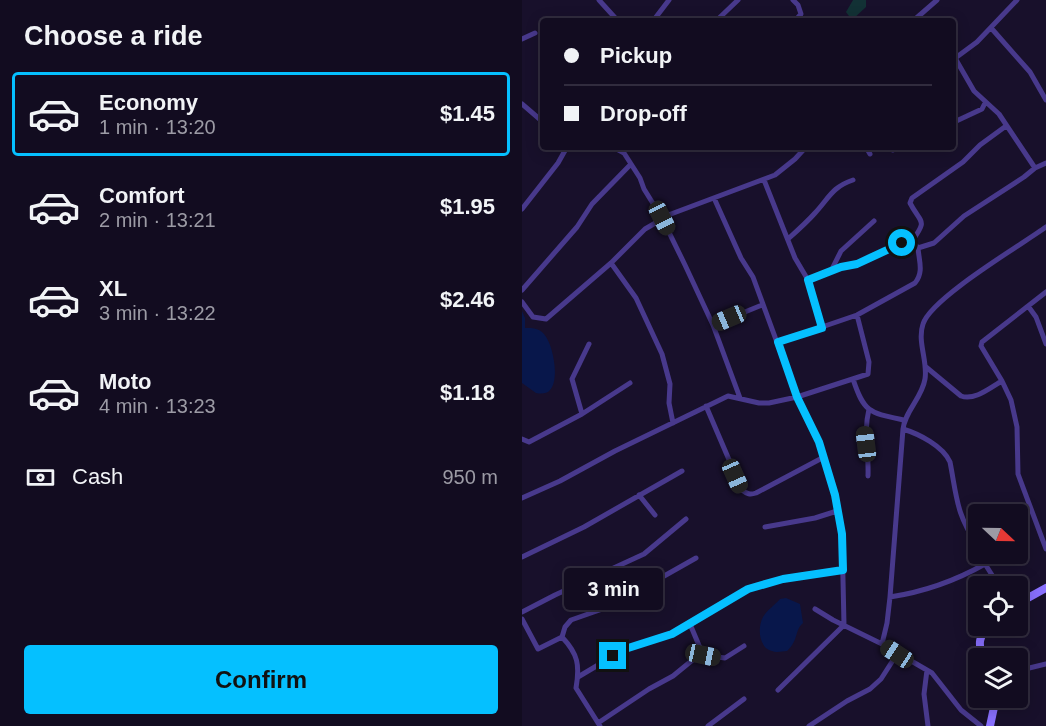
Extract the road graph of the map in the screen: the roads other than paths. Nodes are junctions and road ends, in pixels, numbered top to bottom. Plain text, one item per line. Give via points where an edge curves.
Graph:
1 (599, 0) edge
2 (669, 0) edge
3 (738, 0) edge
4 (794, 0) edge
5 (937, 0) edge
6 (1017, 0) edge
7 (615, 18) edge
8 (655, 18) edge
9 (719, 18) edge
10 (798, 18) edge
11 (916, 18) edge
12 (992, 29) junction
13 (535, 33) dead end
14 (522, 39) edge
15 (956, 57) edge
16 (956, 63) edge
17 (1046, 100) edge
18 (986, 103) junction
19 (522, 104) edge
20 (540, 119) edge
21 (956, 121) edge
22 (1006, 126) junction
23 (565, 150) edge
24 (618, 150) edge
25 (803, 150) edge
26 (868, 150) edge
27 (870, 153) dead end
28 (1046, 163) edge
29 (631, 164) junction
30 (1035, 168) junction
31 (764, 180) junction
32 (853, 180) dead end
33 (714, 198) junction
34 (522, 209) edge
35 (662, 218) junction
36 (874, 221) dead end
37 (1046, 227) edge
38 (788, 239) junction
39 (912, 241) junction
40 (918, 248) junction
41 (611, 263) junction
42 (830, 271) junction
43 (808, 280) junction
44 (522, 290) edge
45 (1046, 292) edge
46 (522, 302) edge
47 (762, 304) junction
48 (1029, 306) junction
49 (857, 315) junction
50 (713, 326) junction
51 (822, 328) junction
52 (778, 342) junction
53 (589, 344) dead end
54 (1046, 344) edge
55 (926, 367) junction
56 (853, 379) junction
57 (1002, 381) junction
58 (630, 383) dead end
59 (797, 397) junction
60 (740, 398) junction
61 (706, 406) junction
62 (869, 409) junction
63 (582, 414) junction
64 (904, 420) junction
65 (673, 423) junction
66 (903, 429) junction
67 (522, 439) edge
68 (824, 457) junction
69 (682, 471) dead end
70 (868, 476) dead end
71 (639, 495) junction
72 (522, 498) edge
73 (837, 511) junction
74 (655, 515) dead end
75 (686, 519) dead end
76 (765, 527) dead end
77 (968, 533) edge
78 (1046, 549) edge
79 (522, 557) edge
80 (696, 558) dead end
81 (985, 564) joint
82 (843, 570) junction
83 (993, 576) edge
84 (1046, 588) edge
85 (890, 597) junction
86 (1028, 598) edge
87 (815, 609) dead end
88 (522, 612) edge
89 (522, 619) edge
90 (690, 624) junction
91 (844, 625) junction
92 (562, 637) junction
93 (882, 644) junction
94 (744, 646) dead end
95 (897, 654) junction
96 (703, 655) junction
97 (1046, 664) edge
98 (1028, 668) edge
99 (927, 670) junction
100 (578, 677) junction
101 (778, 690) dead end
102 (744, 699) dead end
103 (994, 708) edge
104 (598, 725) edge
105 (708, 726) edge
106 (810, 726) edge
107 (928, 726) edge
108 (981, 726) edge
109 (990, 726) edge

1 - 7 street
2 - 8 street
3 - 9 street
4 - 10 street via 801,14
5 - 11 street
6 - 12 street
12 - 15 street
12 - 17 street via 1030,72
13 - 14 street
16 - 18 street
18 - 21 street via 982,109
18 - 22 street
19 - 20 street
22 - 30 street
22 - 39 street via 912,198 910,202 922,221
23 - 34 street
24 - 29 street
25 - 31 street via 783,170
26 - 27 street
28 - 30 street
29 - 35 street
29 - 44 street via 592,204 578,227
30 - 40 street via 963,216 934,243
31 - 33 street
31 - 38 street
32 - 38 street via 828,195
33 - 35 street
33 - 47 street
35 - 41 street
35 - 50 street
36 - 42 street via 841,251
37 - 55 street via 962,284 925,318 921,340
38 - 43 street
39 - 40 street
39 - 42 street
40 - 49 street via 921,265 917,281
41 - 46 street via 546,320 533,317
41 - 65 street via 636,298 662,354 670,384
42 - 43 street
43 - 51 street
45 - 48 street
47 - 50 street
47 - 52 street
48 - 54 street
48 - 57 street via 982,342
49 - 51 street
49 - 56 street via 869,370
50 - 60 street
51 - 52 street
52 - 59 street
53 - 63 street via 572,380
55 - 57 street via 966,398
55 - 64 street via 923,386
56 - 59 street
56 - 62 street via 859,399
57 - 78 street via 1017,427 1018,474
58 - 63 street
59 - 60 street via 759,403
59 - 68 street
60 - 61 street via 728,396
61 - 65 street
61 - 68 street via 742,490 750,495
62 - 64 street
62 - 70 street via 864,428
63 - 67 street via 529,442
64 - 66 street
65 - 72 street
66 - 77 street via 947,456 958,509
66 - 85 street
68 - 73 street
69 - 71 street
71 - 74 street
71 - 79 street
73 - 76 street
73 - 82 street
75 - 88 street via 644,554
80 - 92 street via 611,606 571,620
81 - 83 street
81 - 85 street via 935,587
82 - 90 street via 748,589
82 - 91 street
84 - 86 street
85 - 93 street
87 - 91 street
89 - 92 street via 538,649
90 - 96 street
90 - 100 street via 625,649
91 - 93 street
91 - 101 street
92 - 100 street via 573,649
93 - 95 street
94 - 96 street via 725,658
95 - 99 street
95 - 106 street via 870,689
96 - 104 street
97 - 98 street
99 - 107 street via 924,694
99 - 108 street via 961,710
100 - 104 street via 576,688
102 - 105 street
103 - 109 street

